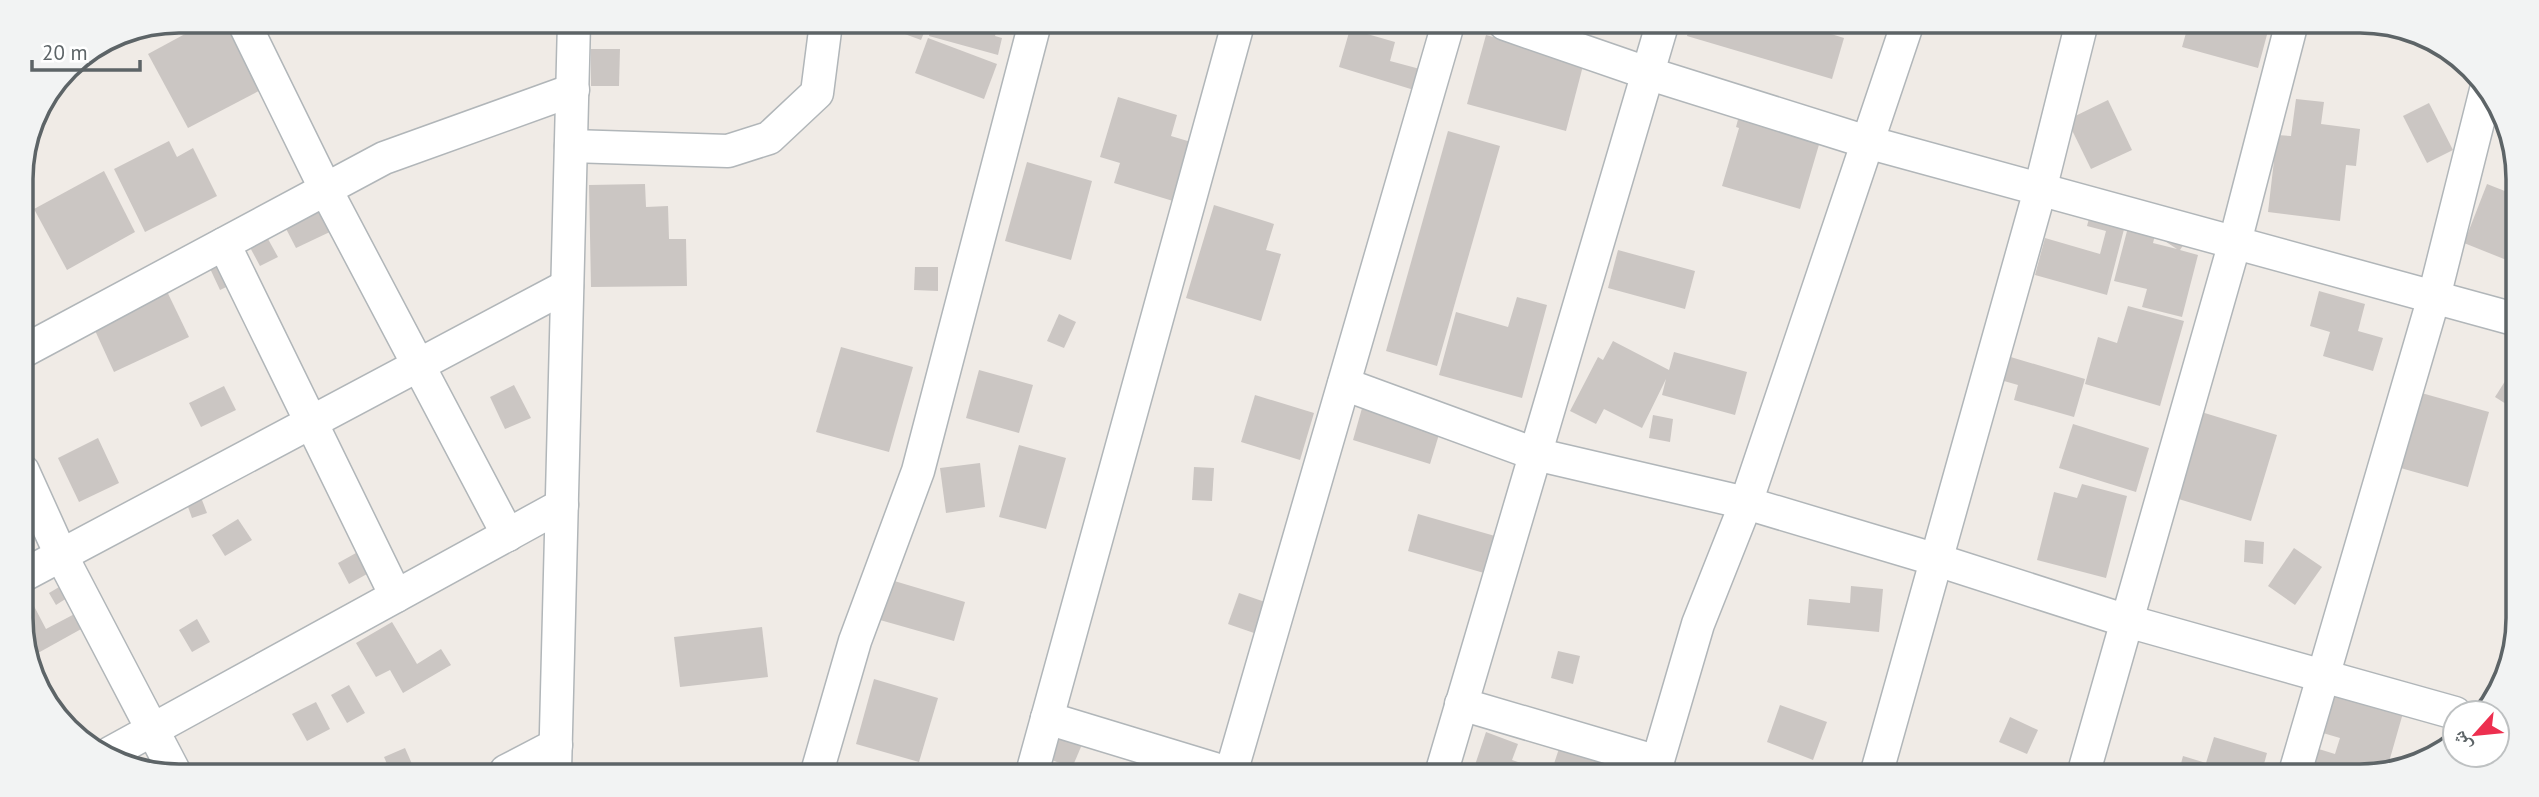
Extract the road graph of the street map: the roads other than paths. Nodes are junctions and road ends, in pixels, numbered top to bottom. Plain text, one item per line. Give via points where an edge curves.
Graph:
1 (249, 33) edge
2 (574, 33) edge
3 (825, 33) edge
4 (1032, 33) edge
5 (1236, 33) edge
6 (1445, 33) edge
7 (1532, 33) edge
8 (1660, 33) edge
9 (1905, 33) edge
10 (2079, 33) edge
11 (2289, 33) edge
12 (1647, 73) junction
13 (573, 90) junction
14 (2483, 101) edge
15 (1867, 142) junction
16 (571, 146) junction
17 (326, 190) junction
18 (2040, 190) junction
19 (2235, 242) junction
20 (224, 244) junction
21 (568, 286) junction
22 (2434, 297) junction
23 (2506, 317) edge
24 (34, 346) edge
25 (418, 365) junction
26 (1344, 384) junction
27 (310, 422) junction
28 (1535, 454) junction
29 (33, 494) edge
30 (1746, 503) junction
31 (562, 505) junction
32 (508, 535) junction
33 (61, 555) junction
34 (1937, 560) junction
35 (33, 570) edge
36 (396, 596) junction
37 (2127, 621) junction
38 (2323, 677) junction
39 (1461, 704) junction
40 (2441, 709) edge
41 (1047, 718) junction
42 (153, 729) junction
43 (116, 749) edge
44 (556, 758) edge
45 (1444, 763) edge
46 (1642, 763) edge
47 (1657, 763) edge
48 (1880, 763) edge
49 (2086, 763) edge
50 (2298, 763) edge
51 (170, 764) edge
52 (534, 764) edge
53 (819, 764) edge
54 (1035, 764) edge
55 (1198, 764) edge
56 (1232, 764) edge

1 - 17 street
2 - 13 street
3 - 16 street via 817,93 769,138 728,151
4 - 53 street via 918,471 855,641
5 - 41 street
6 - 26 street
7 - 12 street
8 - 12 street
9 - 15 street
10 - 18 street
11 - 19 street
12 - 15 street
12 - 28 street
13 - 16 street
13 - 17 street via 384,158
14 - 22 street
15 - 18 street
15 - 30 street
16 - 21 street
17 - 20 street
17 - 25 street
18 - 19 street
18 - 34 street
19 - 22 street
19 - 37 street
20 - 24 street
20 - 27 street
21 - 25 street
21 - 31 street
22 - 23 street
22 - 38 street
25 - 27 street
25 - 32 street
26 - 28 street
26 - 56 street
27 - 33 street
27 - 36 street
28 - 30 street
28 - 39 street
29 - 33 street
30 - 34 street
30 - 47 street via 1698,624
31 - 32 street
31 - 44 street
32 - 36 street
33 - 35 street
33 - 42 street
34 - 37 street
34 - 48 street
36 - 42 street
37 - 38 street
37 - 49 street
38 - 40 street
38 - 50 street
39 - 45 street
39 - 46 street
41 - 54 street
41 - 55 street
42 - 43 street
42 - 51 street
44 - 52 street

